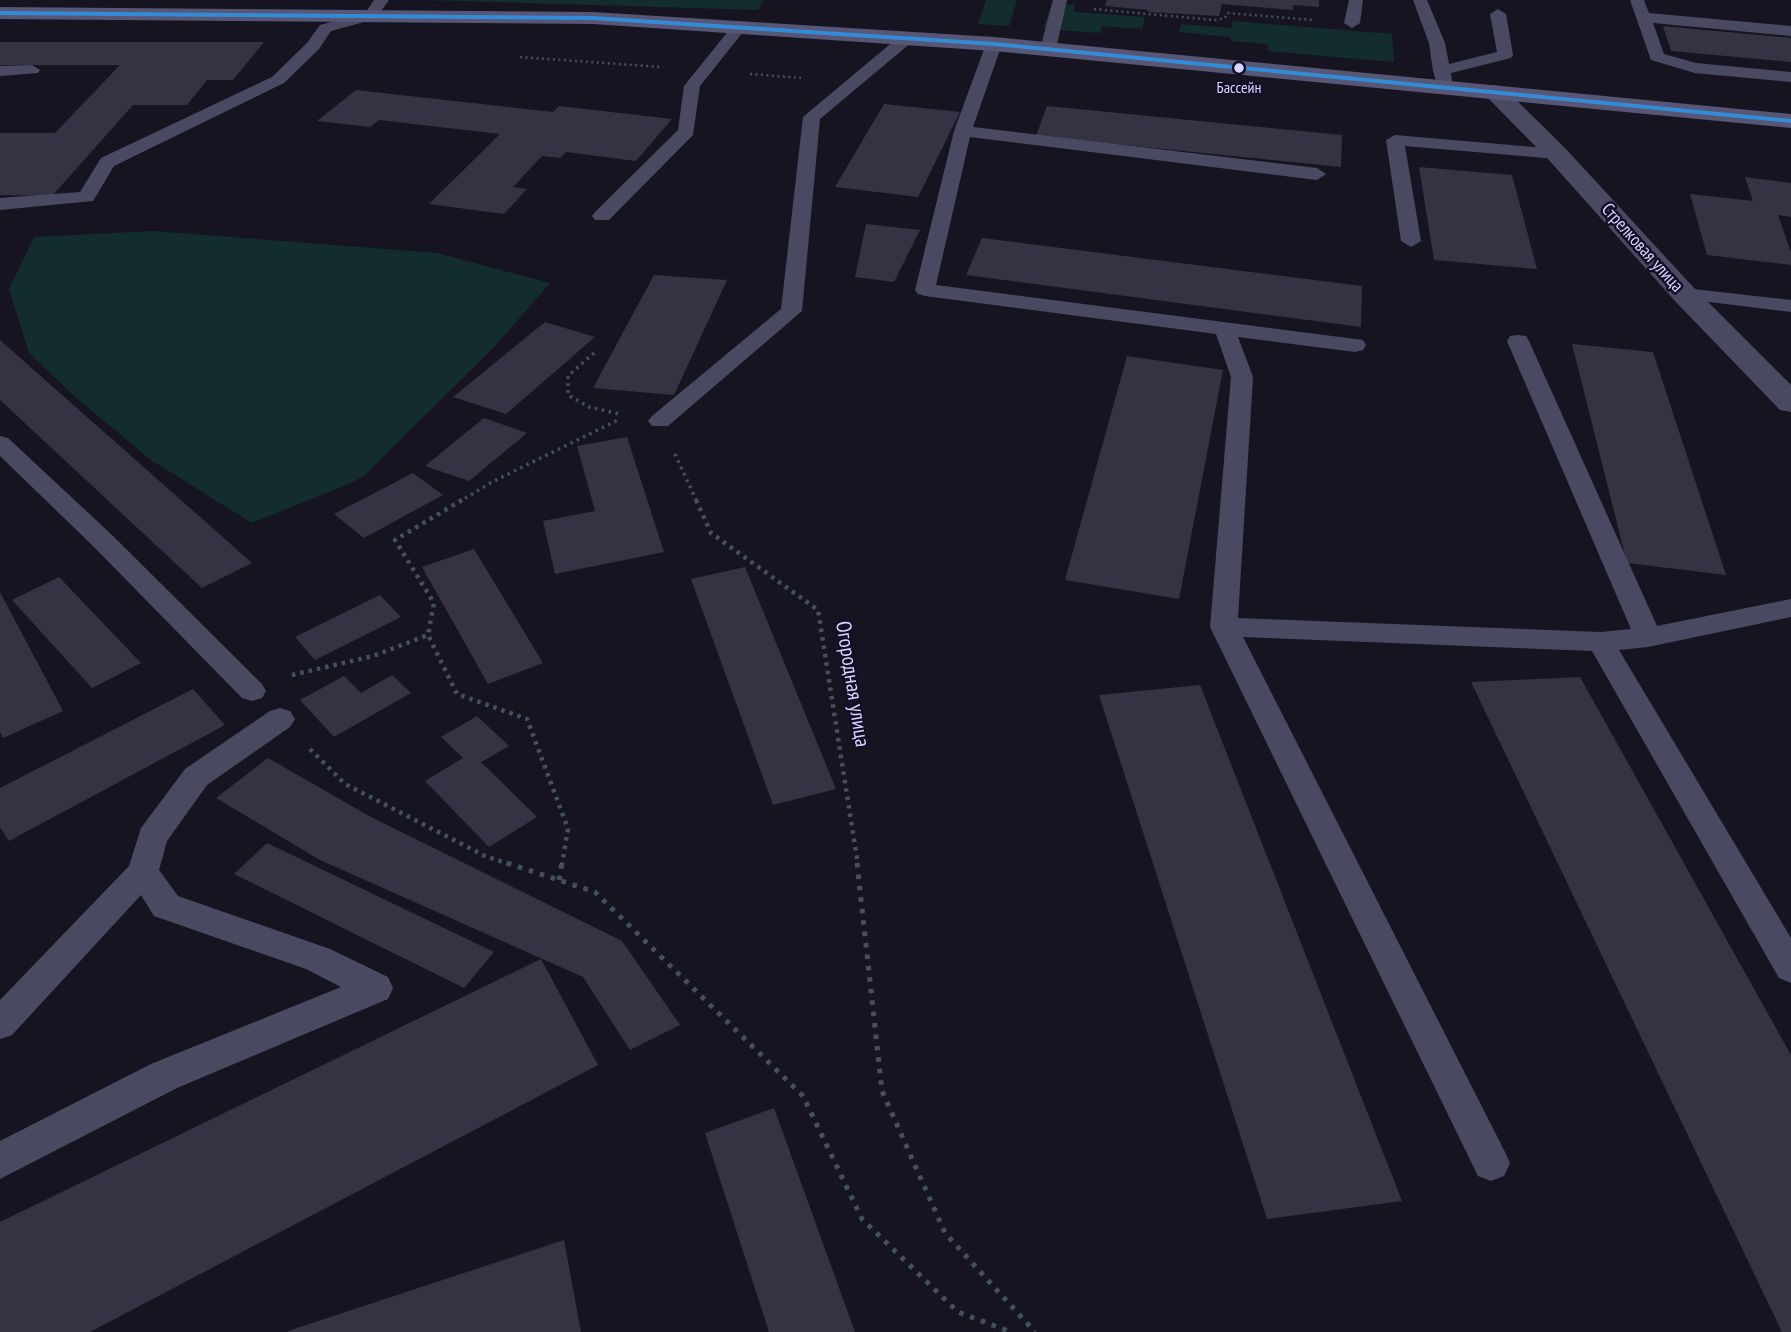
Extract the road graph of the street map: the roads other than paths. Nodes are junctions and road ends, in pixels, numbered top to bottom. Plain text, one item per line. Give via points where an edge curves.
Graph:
1 (1060, 0) edge
2 (1356, 0) edge
3 (1420, 0) edge
4 (1637, 0) edge
5 (376, 8) edge
6 (0, 13) edge
7 (1498, 14) dead end
8 (1643, 17) junction
9 (1352, 23) road end
10 (739, 27) junction
11 (1791, 31) edge
12 (907, 38) junction
13 (994, 44) junction
14 (1048, 49) junction
15 (32, 70) dead end
16 (0, 71) edge
17 (1791, 76) edge
18 (1443, 79) junction
19 (1495, 92) junction
20 (1791, 121) edge
21 (963, 131) junction
22 (1557, 154) junction
23 (1317, 174) dead end
24 (0, 204) edge
25 (602, 216) dead end
26 (1412, 240) dead end
27 (1684, 294) junction
28 (1791, 306) edge
29 (1225, 329) junction
30 (1518, 341) dead end
31 (1355, 345) dead end
32 (1791, 403) edge
33 (660, 421) road end
34 (0, 443) edge
35 (1791, 608) edge
36 (1223, 627) junction
37 (1648, 637) junction
38 (1601, 642) junction
39 (252, 691) road end
40 (280, 719) road end
41 (142, 872) junction
42 (1791, 968) edge
43 (0, 1024) edge
44 (0, 1161) edge
45 (1491, 1163) dead end

1 - 14 lane
2 - 9 lane
3 - 18 lane via 1437,43
4 - 8 lane
5 - 6 main road
5 - 10 main road
5 - 24 lane via 325,28 278,79 107,162 86,197
7 - 18 lane via 1505,55
8 - 11 lane
8 - 17 lane via 1657,57 1695,68
10 - 12 main road
10 - 25 lane via 692,86 687,131
12 - 13 main road
12 - 33 lane via 812,117 791,312
13 - 14 main road
13 - 21 lane
14 - 18 main road
15 - 16 lane
18 - 19 main road
19 - 20 main road
19 - 22 street, Стрелковая улица
21 - 23 lane
21 - 29 lane via 925,290
22 - 26 lane via 1395,140
22 - 27 street, Стрелковая улица
27 - 28 lane
27 - 32 street, Стрелковая улица
29 - 31 lane
29 - 36 lane via 1242,377
30 - 37 lane
34 - 39 lane
35 - 37 lane
36 - 38 lane
36 - 45 lane
37 - 38 lane
38 - 42 lane
40 - 41 lane via 196,777 152,836
41 - 43 lane
41 - 44 lane via 166,906 318,959 376,988 164,1076

